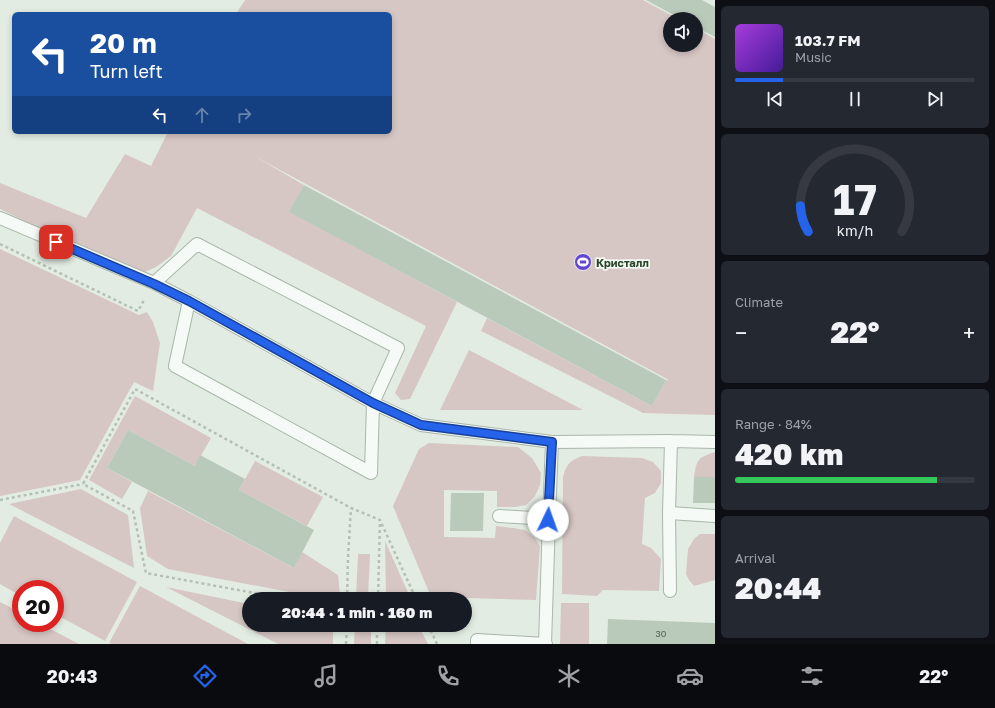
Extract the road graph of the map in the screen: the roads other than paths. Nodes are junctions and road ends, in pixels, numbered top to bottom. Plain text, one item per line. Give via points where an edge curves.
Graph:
1 (0, 218) edge
2 (154, 284) junction
3 (189, 301) junction
4 (373, 403) junction
5 (671, 441) junction
6 (552, 442) junction
7 (715, 442) edge
8 (669, 513) junction
9 (499, 516) dead end
10 (715, 516) edge
11 (548, 520) junction
12 (670, 592) dead end
13 (477, 644) edge
14 (546, 644) edge

1 - 2 lane
2 - 3 lane
2 - 4 lane via 197,244 398,348
3 - 4 lane
3 - 4 lane via 175,366 370,473
4 - 6 lane via 421,425
5 - 6 lane
5 - 7 lane
5 - 8 lane
6 - 11 lane
8 - 10 lane
8 - 12 lane
9 - 11 lane
11 - 14 lane
13 - 14 lane via 477,640

